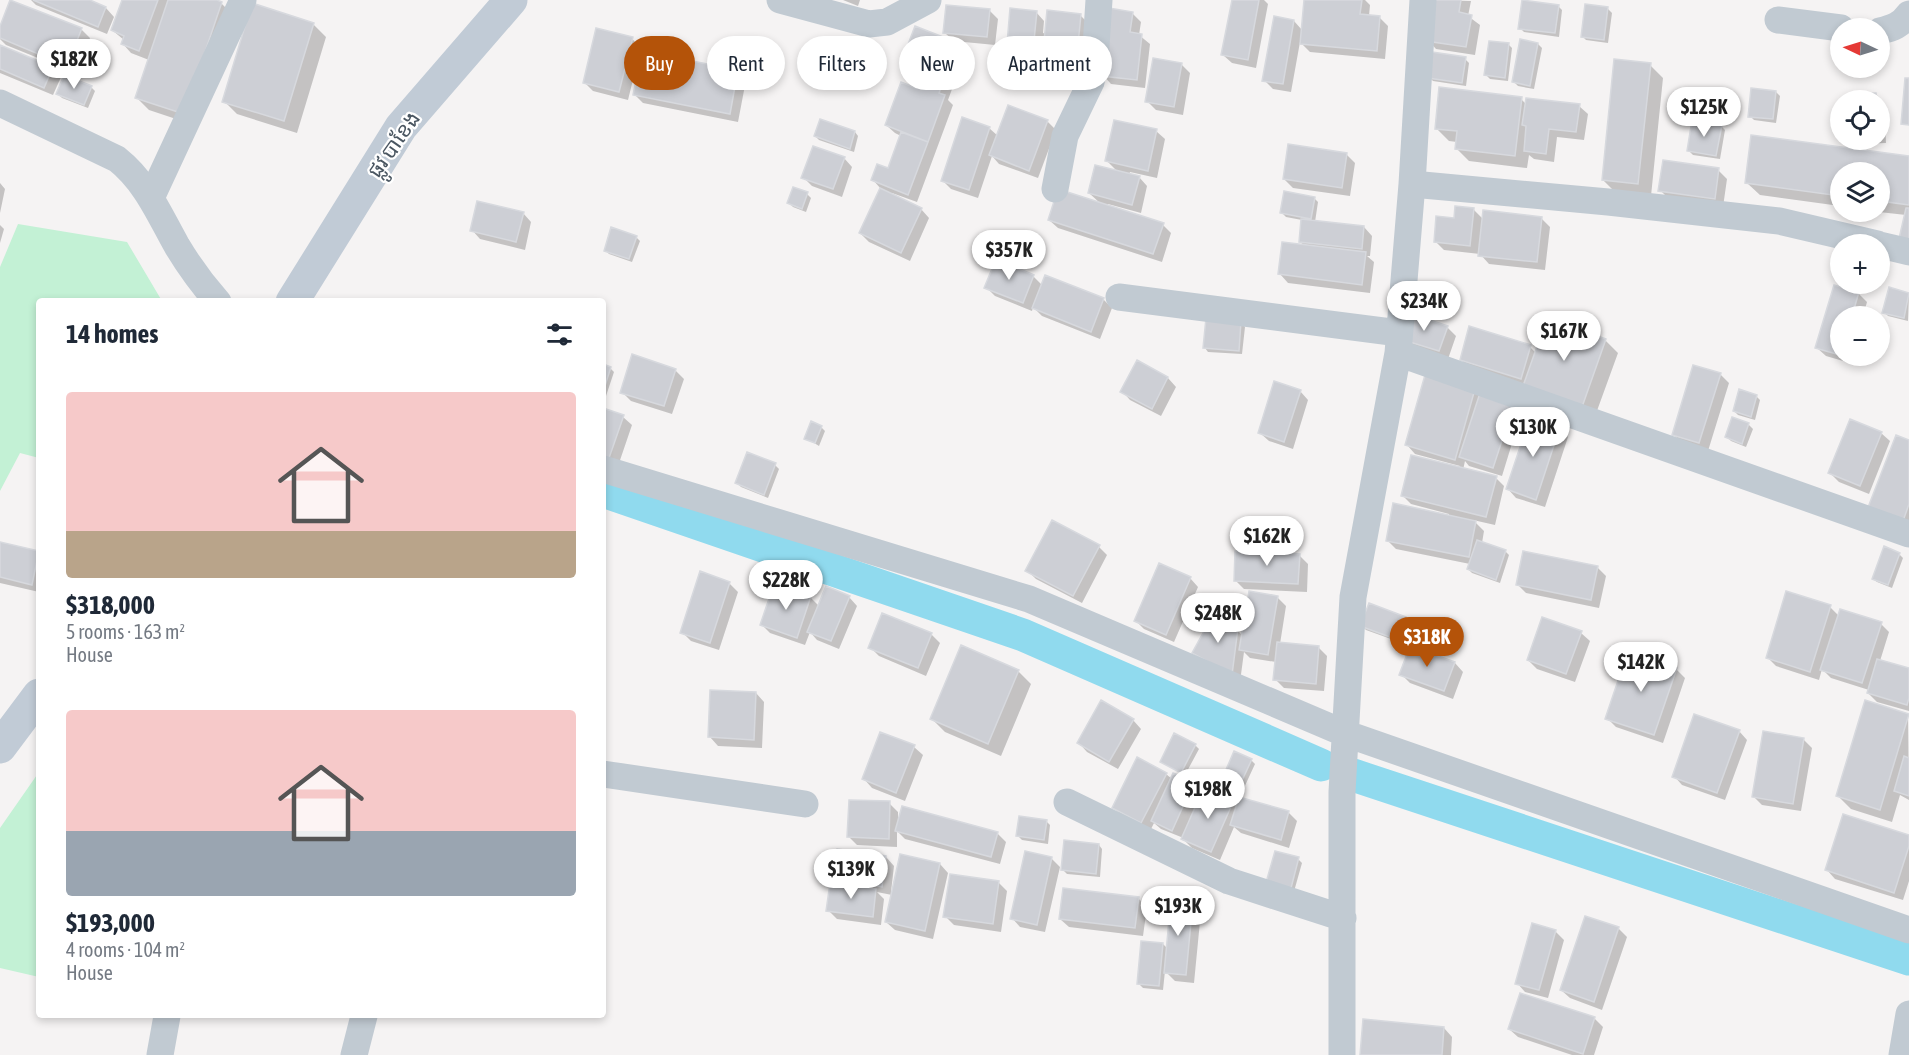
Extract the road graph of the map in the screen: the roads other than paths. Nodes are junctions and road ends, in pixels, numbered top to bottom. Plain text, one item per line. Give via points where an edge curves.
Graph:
1 (243, 0) edge
2 (511, 0) edge
3 (780, 0) edge
4 (928, 0) edge
5 (1099, 0) edge
6 (1423, 0) edge
7 (1909, 14) edge
8 (1778, 20) dead end
9 (1830, 27) edge
10 (1890, 28) edge
11 (0, 103) edge
12 (1412, 184) junction
13 (1055, 189) dead end
14 (151, 198) junction
15 (1833, 234) edge
16 (1890, 248) edge
17 (1909, 252) edge
18 (1119, 297) dead end
19 (214, 298) edge
20 (294, 298) edge
21 (1399, 343) junction
22 (606, 470) edge
23 (1909, 534) edge
24 (36, 699) edge
25 (1344, 745) junction
26 (0, 747) edge
27 (606, 774) edge
28 (1067, 802) dead end
29 (805, 804) dead end
30 (1343, 918) junction
31 (1909, 930) edge
32 (1909, 1014) edge
33 (167, 1018) edge
34 (363, 1018) edge
35 (160, 1055) edge
36 (354, 1055) edge
37 (1342, 1055) edge
38 (1902, 1055) edge

1 - 14 street
2 - 20 street, ផ្លូវ បាខែង via 401,127
3 - 4 street via 868,24 887,22
5 - 13 street via 1091,82 1065,136
6 - 12 street
7 - 10 street
8 - 9 street
11 - 14 street via 117,159 133,171
12 - 15 street via 1779,221
12 - 21 street
14 - 19 street via 202,284
16 - 17 street
18 - 21 street
21 - 23 street
21 - 25 street via 1353,597
22 - 25 street via 1029,599
24 - 26 street
25 - 30 street
25 - 31 street
27 - 29 street
28 - 30 street via 1229,881
30 - 37 street
32 - 38 street
33 - 35 street
34 - 36 street

